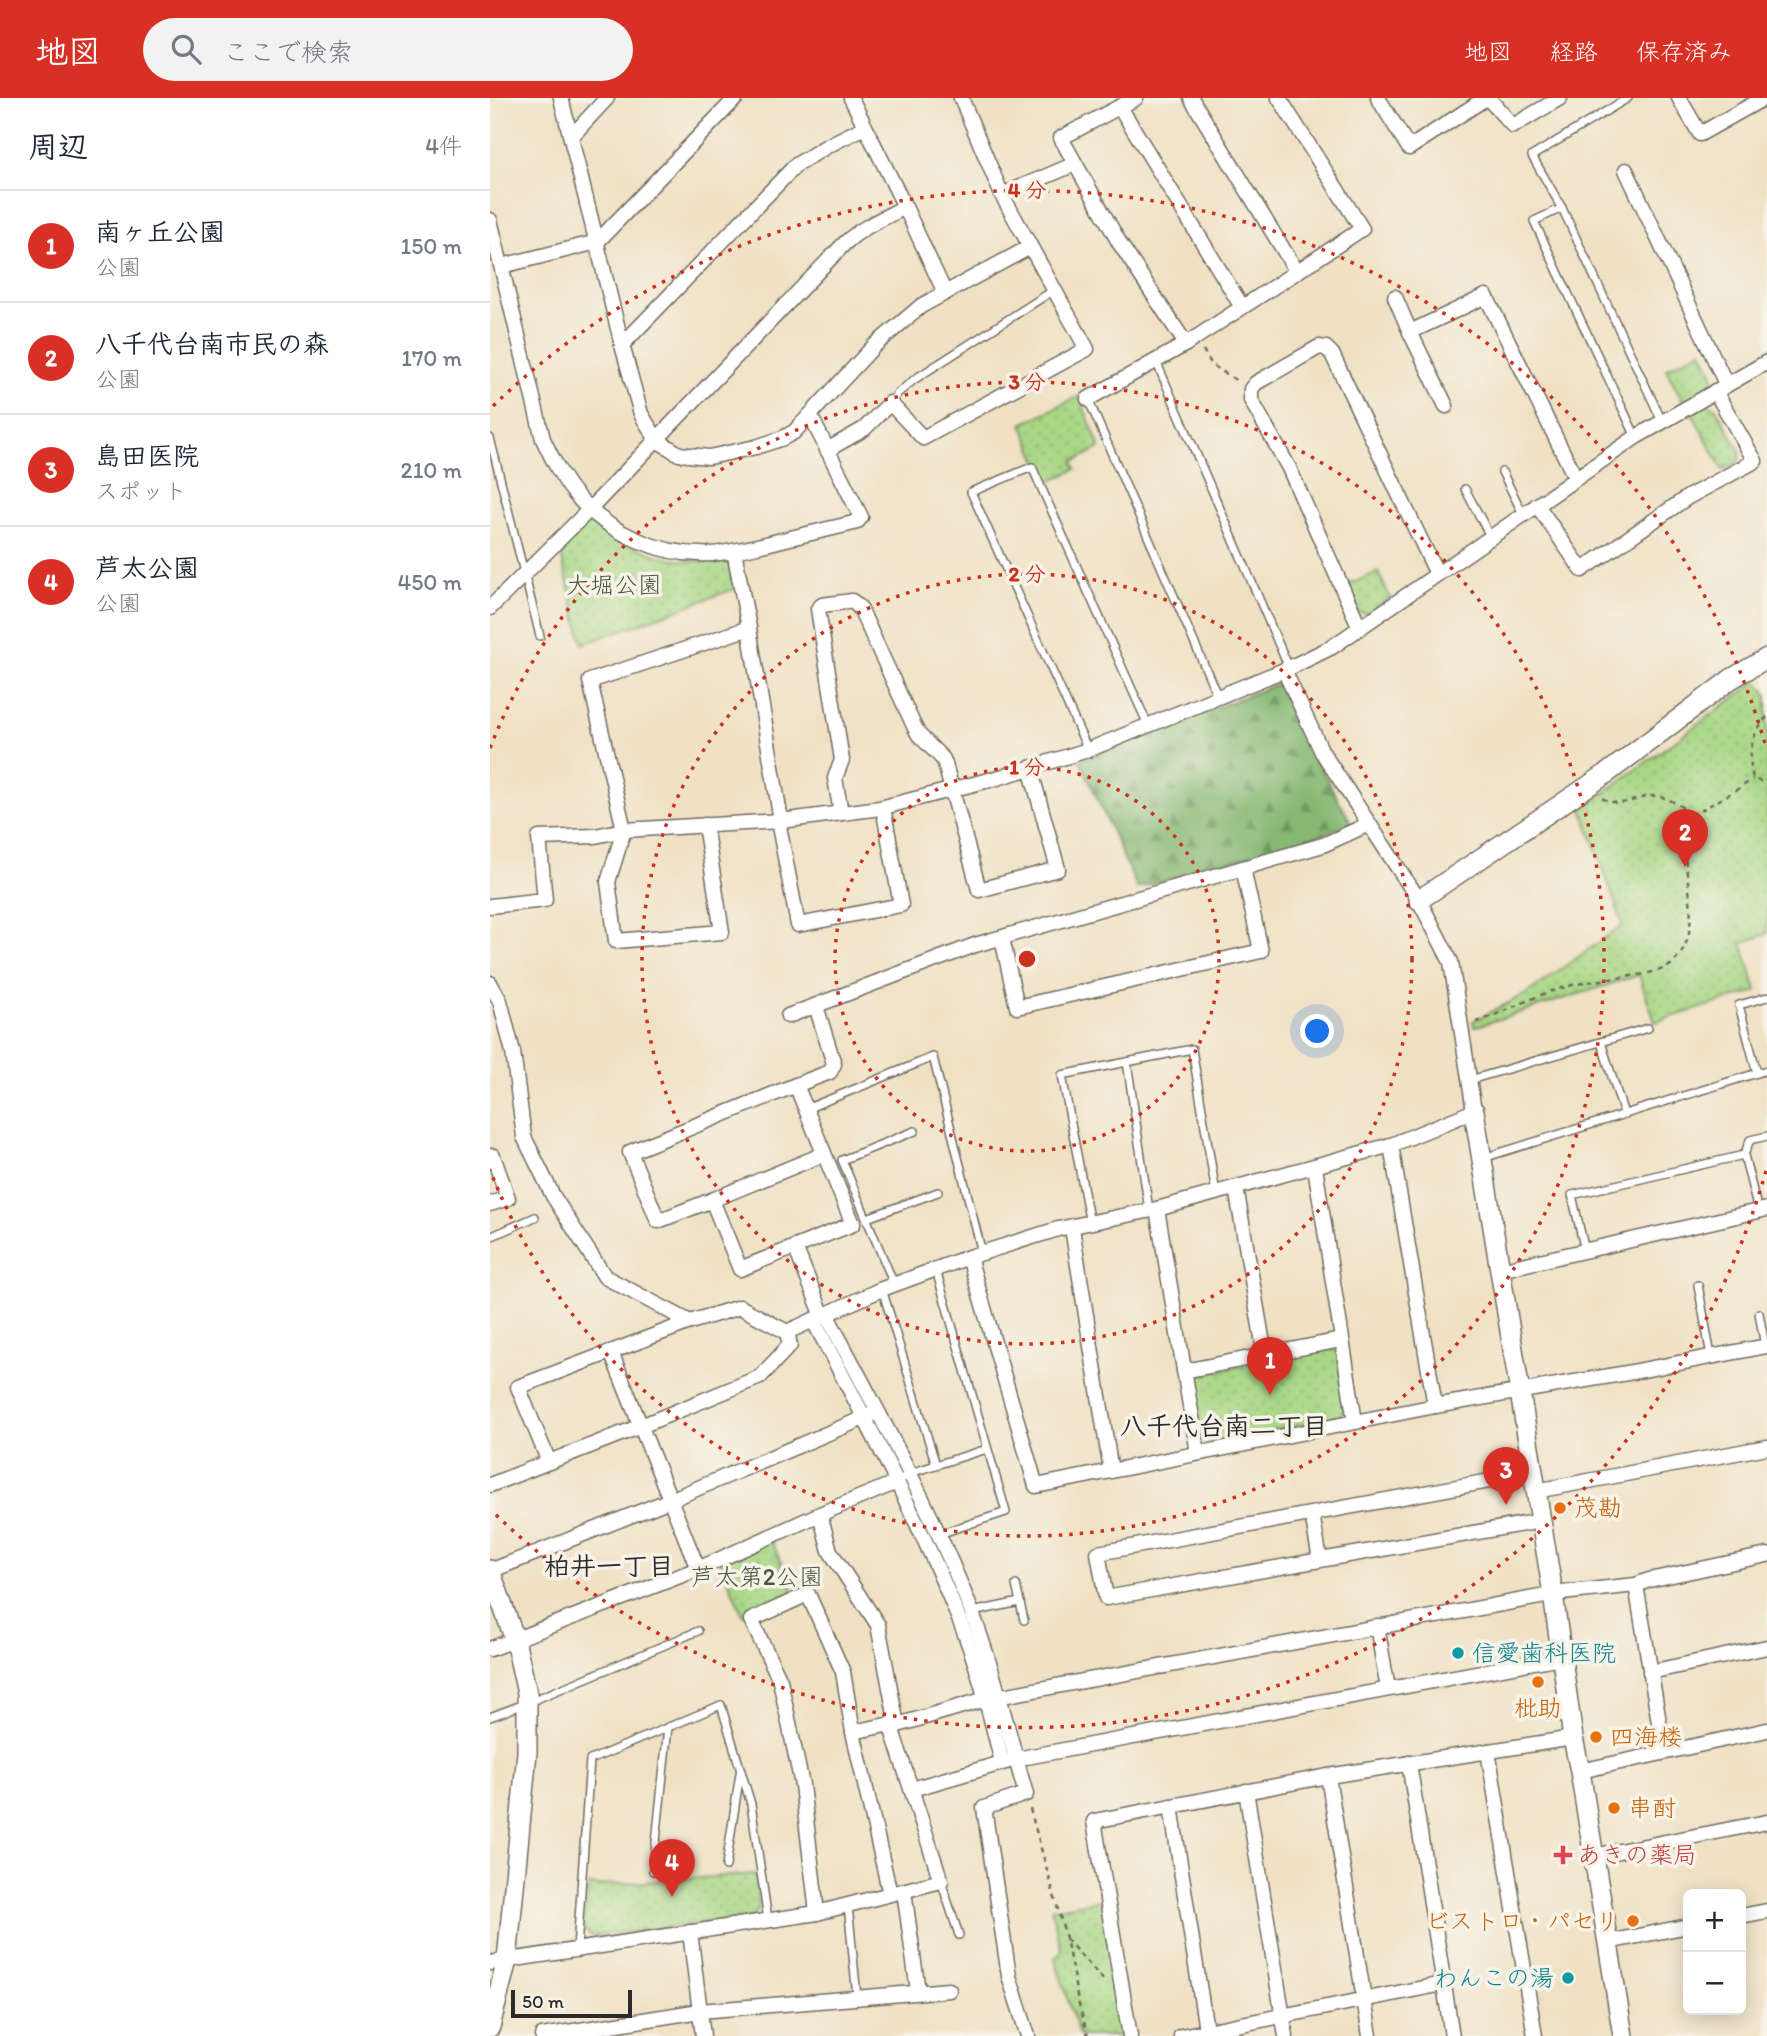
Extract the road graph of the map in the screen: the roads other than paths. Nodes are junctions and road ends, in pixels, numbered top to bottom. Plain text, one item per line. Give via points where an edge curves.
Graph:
1 (561, 98) edge
2 (607, 98) edge
3 (736, 98) edge
4 (851, 98) edge
5 (961, 98) edge
6 (1136, 98) edge
7 (1191, 98) edge
8 (1279, 98) edge
9 (1378, 98) edge
10 (1487, 98) edge
11 (1559, 98) edge
12 (1628, 98) edge
13 (1679, 98) edge
14 (1764, 98) edge
15 (1120, 107) junction
16 (865, 127) junction
17 (571, 137) junction
18 (1075, 164) junction
19 (1626, 170) dead end
20 (1002, 195) junction
21 (905, 207) junction
22 (1562, 208) junction
23 (490, 220) edge
24 (597, 243) junction
25 (1030, 247) junction
26 (502, 266) junction
27 (1297, 272) junction
28 (1054, 290) junction
29 (945, 293) junction
30 (1395, 297) dead end
31 (1242, 307) junction
32 (1410, 332) junction
33 (1191, 341) junction
34 (622, 345) junction
35 (1156, 361) junction
36 (1767, 362) edge
37 (1721, 388) junction
38 (1088, 399) joint
39 (890, 403) junction
40 (1446, 406) dead end
41 (810, 415) junction
42 (1662, 421) junction
43 (1636, 436) junction
44 (490, 438) edge
45 (657, 440) junction
46 (827, 450) junction
47 (1502, 472) dead end
48 (1575, 477) junction
49 (1465, 489) dead end
50 (1537, 505) junction
51 (589, 510) junction
52 (1524, 515) junction
53 (1490, 536) junction
54 (734, 551) junction
55 (524, 573) junction
56 (1437, 574) junction
57 (490, 608) edge
58 (749, 628) junction
59 (1360, 628) junction
60 (540, 636) dead end
61 (1767, 658) edge
62 (1287, 669) junction
63 (1218, 697) junction
64 (1149, 725) junction
65 (1088, 750) junction
66 (1030, 768) junction
67 (954, 789) junction
68 (883, 807) junction
69 (841, 813) junction
70 (780, 821) junction
71 (1369, 824) junction
72 (705, 825) junction
73 (624, 830) junction
74 (1244, 868) junction
75 (1419, 901) junction
76 (490, 905) edge
77 (1002, 939) junction
78 (490, 983) edge
79 (1767, 997) edge
80 (816, 1006) junction
81 (789, 1016) dead end
82 (1648, 1028) dead end
83 (1601, 1042) junction
84 (1127, 1062) junction
85 (1767, 1070) edge
86 (1758, 1073) junction
87 (1470, 1080) junction
88 (796, 1085) junction
89 (806, 1109) junction
90 (1474, 1111) junction
91 (1624, 1114) junction
92 (915, 1131) dead end
93 (1767, 1136) edge
94 (1391, 1145) junction
95 (824, 1154) junction
96 (1744, 1155) junction
97 (490, 1156) edge
98 (1482, 1159) junction
99 (1315, 1167) junction
100 (1236, 1188) junction
101 (938, 1192) dead end
102 (1216, 1193) junction
103 (712, 1200) junction
104 (490, 1204) edge
105 (1153, 1210) junction
106 (1763, 1210) edge
107 (536, 1217) dead end
108 (867, 1218) junction
109 (1090, 1224) junction
110 (1072, 1228) junction
111 (490, 1237) edge
112 (795, 1247) junction
113 (1585, 1251) junction
114 (975, 1255) junction
115 (936, 1270) junction
116 (1500, 1270) junction
117 (1698, 1285) dead end
118 (889, 1287) junction
119 (1759, 1313) dead end
120 (821, 1317) junction
121 (690, 1322) junction
122 (787, 1332) junction
123 (1341, 1340) junction
124 (1766, 1346) edge
125 (611, 1352) junction
126 (1265, 1355) junction
127 (1711, 1356) junction
128 (1184, 1371) junction
129 (1519, 1392) junction
130 (1435, 1406) junction
131 (872, 1415) junction
132 (1355, 1422) junction
133 (641, 1426) junction
134 (1767, 1447) edge
135 (987, 1449) junction
136 (1198, 1453) junction
137 (549, 1462) junction
138 (936, 1465) junction
139 (1111, 1471) junction
140 (910, 1474) junction
141 (897, 1482) junction
142 (1535, 1482) junction
143 (490, 1485) edge
144 (670, 1500) junction
145 (820, 1514) junction
146 (1312, 1514) junction
147 (1541, 1521) junction
148 (939, 1534) junction
149 (1767, 1555) edge
150 (1320, 1560) junction
151 (698, 1569) junction
152 (490, 1571) edge
153 (1016, 1584) dead end
154 (1636, 1585) junction
155 (1553, 1594) junction
156 (1020, 1602) junction
157 (972, 1612) junction
158 (1024, 1620) dead end
159 (1377, 1626) junction
160 (698, 1631) dead end
161 (515, 1640) junction
162 (1767, 1647) edge
163 (490, 1649) edge
164 (1562, 1657) junction
165 (1650, 1672) junction
166 (1388, 1689) junction
167 (992, 1698) junction
168 (527, 1703) junction
169 (490, 1717) edge
170 (894, 1726) junction
171 (668, 1727) junction
172 (1767, 1730) edge
173 (853, 1732) junction
174 (1573, 1738) junction
175 (1488, 1751) junction
176 (1664, 1752) junction
177 (1009, 1761) junction
178 (1409, 1763) junction
179 (741, 1769) junction
180 (1580, 1771) junction
181 (1328, 1776) junction
182 (912, 1789) junction
183 (1247, 1791) junction
184 (1171, 1806) junction
185 (1767, 1822) edge
186 (1594, 1856) junction
187 (726, 1866) dead end
188 (653, 1871) dead end
189 (941, 1881) junction
190 (897, 1892) junction
191 (848, 1905) junction
192 (1767, 1911) edge
193 (817, 1913) junction
194 (1746, 1915) edge
195 (768, 1920) junction
196 (1683, 1927) edge
197 (690, 1932) junction
198 (959, 1935) dead end
199 (1608, 1942) junction
200 (577, 1950) junction
201 (499, 1962) edge
202 (1443, 1984) junction
203 (949, 1990) dead end
204 (918, 1992) junction
205 (857, 1997) junction
206 (1364, 1998) junction
207 (700, 2011) junction
208 (1283, 2015) junction
209 (1626, 2024) edge
210 (490, 2027) edge
211 (1206, 2034) edge
212 (542, 2036) edge
213 (703, 2036) edge
214 (1028, 2036) edge
215 (1130, 2036) edge
216 (1181, 2036) edge
217 (1286, 2036) edge
218 (1370, 2036) edge
219 (1452, 2036) edge
220 (1535, 2036) edge

1 - 17 street
2 - 17 street
3 - 24 street
4 - 16 street
5 - 20 street
6 - 15 street
7 - 27 street
8 - 27 street via 1362,229
9 - 10 street via 1409,148
10 - 11 street via 1513,126
12 - 22 lane via 1532,156
13 - 14 street via 1700,134
15 - 18 street via 1061,138
15 - 31 street
16 - 21 street
16 - 34 street via 796,165
17 - 24 street
18 - 20 street
18 - 33 street via 1120,244
19 - 37 street
20 - 25 street
21 - 29 street
21 - 45 street via 853,235
22 - 42 lane
22 - 43 lane via 1534,221
23 - 26 street
24 - 26 street
24 - 34 street
25 - 28 street
25 - 29 street
26 - 51 street via 544,439 557,468
27 - 31 street
28 - 39 lane via 915,379
28 - 39 street via 1087,349 923,438
29 - 41 street via 921,306 874,346
30 - 32 street
31 - 33 street
32 - 40 street
32 - 48 street via 1486,296
33 - 35 street
34 - 45 street via 641,414
35 - 38 street
35 - 62 lane
36 - 37 street
37 - 42 street
37 - 50 street via 1755,461 1688,498 1582,570
38 - 63 lane
39 - 46 street via 864,429
41 - 45 street via 794,432 773,443 709,457 679,454
41 - 46 street
42 - 43 street
43 - 48 street
44 - 55 lane
45 - 51 street
46 - 54 street via 861,517 857,523
47 - 52 lane
48 - 50 street
49 - 53 lane
50 - 52 street
51 - 54 street via 641,542 682,553
51 - 55 street
52 - 53 street
53 - 56 street
54 - 58 street
55 - 57 street
55 - 60 lane
56 - 59 street
56 - 59 street via 1332,354 1319,346 1256,383 1251,400 1294,480
58 - 70 street
58 - 73 street via 590,681
59 - 62 street
61 - 75 street
62 - 63 street
62 - 71 street via 1322,752
63 - 64 street
64 - 65 street
64 - 65 lane via 1032,467 1019,472 971,492
65 - 66 street
66 - 67 street
66 - 67 street via 1058,869 979,890
67 - 68 street
67 - 69 street via 943,759 914,726 860,608 852,601 822,605 818,609 842,760 835,778
68 - 69 street
68 - 70 street via 901,905 798,925
69 - 70 street
70 - 72 street
71 - 74 street via 1323,845
71 - 75 street
72 - 73 street
72 - 73 street via 722,932 615,941 608,882
73 - 76 street via 539,838 545,900
74 - 77 street
74 - 77 street via 1261,951 1017,1007
75 - 87 street via 1451,962
77 - 80 street via 975,945
78 - 121 street via 500,1001 513,1052 524,1137 553,1196 605,1277
79 - 86 lane via 1739,1005
80 - 81 street
80 - 88 street via 834,1064 830,1072
82 - 83 lane
83 - 87 lane
83 - 91 lane
84 - 102 lane via 1192,1049
84 - 105 lane
84 - 109 lane via 1062,1075
85 - 86 lane
86 - 91 lane
87 - 90 street
88 - 89 street
88 - 103 street via 630,1152 658,1221
89 - 95 street
89 - 114 lane via 933,1058
90 - 94 street
90 - 98 street
91 - 98 lane
92 - 108 lane via 842,1160
93 - 96 lane via 1750,1140
94 - 99 street
94 - 130 street
95 - 103 street
95 - 112 street via 853,1224
96 - 106 lane
96 - 113 lane via 1572,1195
97 - 104 street via 508,1198
98 - 116 street
99 - 100 street
99 - 123 street
100 - 102 street
100 - 126 street
101 - 108 lane
102 - 105 street
103 - 112 street via 740,1269
105 - 109 street
105 - 128 street
106 - 113 street
107 - 111 lane
108 - 118 lane
109 - 110 street
110 - 114 street
110 - 139 street
112 - 120 street
113 - 116 street
114 - 115 street
114 - 139 street via 1036,1486
115 - 118 street
115 - 135 lane
116 - 129 street
117 - 127 lane
118 - 120 street
118 - 138 lane
119 - 124 lane
120 - 122 street
120 - 131 street
121 - 122 street via 740,1307
121 - 125 street
122 - 133 street via 790,1345 760,1377
123 - 126 street
123 - 132 street
124 - 127 street
125 - 133 street
125 - 137 street via 518,1387
126 - 128 street
127 - 129 street
128 - 136 street
129 - 130 street
129 - 142 street
130 - 132 street
131 - 140 street
131 - 141 street
131 - 144 street
132 - 136 street
133 - 137 street
133 - 144 street
134 - 142 street
135 - 138 lane
135 - 148 lane via 1006,1512
136 - 139 street
137 - 143 street
138 - 140 lane
140 - 141 lane
140 - 148 street
141 - 145 street
141 - 167 street
142 - 146 street
142 - 147 street
144 - 151 street
144 - 152 street
145 - 151 street
145 - 170 street via 830,1551 878,1625
146 - 150 street
146 - 150 street via 1098,1553 1106,1598
147 - 150 street
147 - 155 street
148 - 157 street
149 - 154 street
151 - 161 street
152 - 161 street
153 - 156 lane
154 - 155 street
154 - 165 street
155 - 159 street
155 - 164 street
156 - 157 lane
156 - 158 lane
157 - 167 street
159 - 166 street
159 - 167 street
160 - 168 lane
161 - 163 street
161 - 168 street
162 - 165 street
164 - 166 street
164 - 174 street
165 - 176 street
166 - 177 street
167 - 170 street
167 - 177 street
168 - 169 lane
168 - 201 street via 527,1752
170 - 173 street
170 - 182 street
171 - 179 lane via 721,1705
171 - 188 lane
171 - 200 lane via 590,1760
172 - 176 street
173 - 190 street
173 - 193 street via 843,1672 808,1594 751,1620 780,1680 802,1785
174 - 175 street
174 - 180 street
175 - 178 street
175 - 220 street
176 - 180 street
177 - 182 street
177 - 214 street via 1026,1794 984,1808 1009,1976
178 - 181 street
178 - 202 street
179 - 187 lane
179 - 195 lane via 751,1804
180 - 186 street
181 - 183 street
181 - 206 street
182 - 189 street
183 - 184 street
183 - 208 street
184 - 211 street
184 - 215 street via 1094,1821
185 - 186 street
186 - 199 street
189 - 190 street
189 - 198 lane
190 - 191 street
190 - 204 street
191 - 193 street
191 - 205 lane
192 - 194 street
193 - 195 street
195 - 197 street
196 - 199 street
197 - 200 street
197 - 207 street
199 - 209 street
200 - 201 street
201 - 210 street
202 - 206 street
202 - 219 street
203 - 204 street
204 - 205 street
205 - 207 street
206 - 208 street
206 - 218 street
207 - 212 street
207 - 213 street
208 - 211 street
208 - 217 street
211 - 216 street

